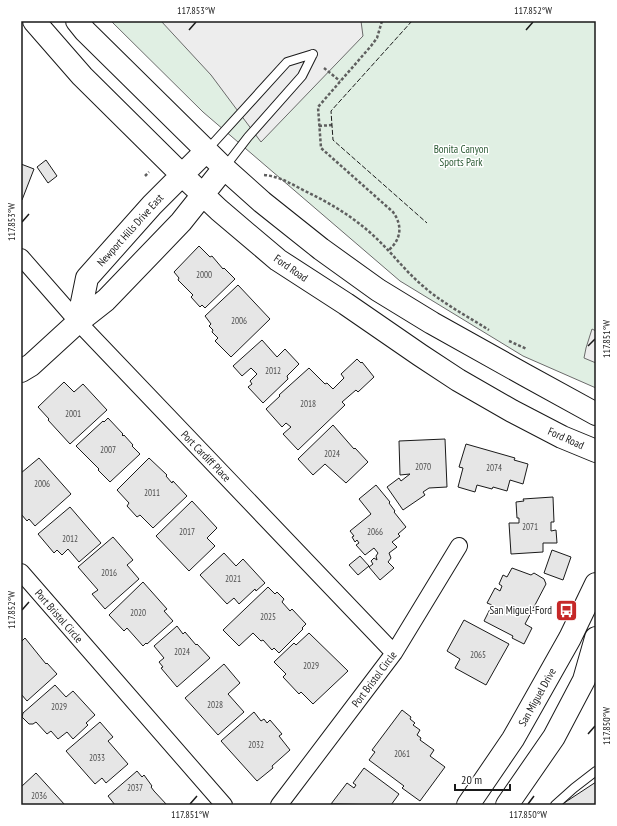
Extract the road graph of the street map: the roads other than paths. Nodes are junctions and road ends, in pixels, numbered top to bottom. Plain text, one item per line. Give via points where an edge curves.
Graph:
1 (34, 21) edge
2 (77, 21) edge
3 (206, 151) junction
4 (224, 168) junction
5 (182, 175) junction
6 (202, 195) junction
7 (21, 257) edge
8 (78, 322) junction
9 (21, 371) edge
10 (596, 414) edge
11 (596, 451) edge
12 (459, 546) dead end
13 (21, 572) edge
14 (596, 584) edge
15 (596, 638) edge
16 (394, 653) junction
17 (591, 667) edge
18 (596, 771) edge
19 (224, 805) edge
20 (279, 805) edge
21 (468, 805) edge
22 (507, 805) edge
23 (554, 805) edge

1 - 5 main road, Ford Road via 82,76
2 - 3 main road
3 - 4 main road
3 - 4 lane via 287,62 313,54 302,76
3 - 5 main road, Newport Hills Drive East
4 - 6 main road
4 - 10 main road via 321,249 378,290
5 - 6 main road, Ford Road
5 - 8 main road, Newport Hills Drive East via 87,278
6 - 8 main road via 181,222 106,300
6 - 11 main road, Ford Road via 278,260 420,355 512,411
7 - 8 street, Port Cardiff Place
8 - 9 main road
8 - 16 street, Port Cardiff Place
12 - 16 street, Port Bristol Circle
13 - 19 street, Port Bristol Circle
14 - 21 main road, San Miguel Drive via 570,638 513,739
15 - 17 main road
16 - 20 street, Port Bristol Circle
17 - 22 main road via 554,737
18 - 23 lane

